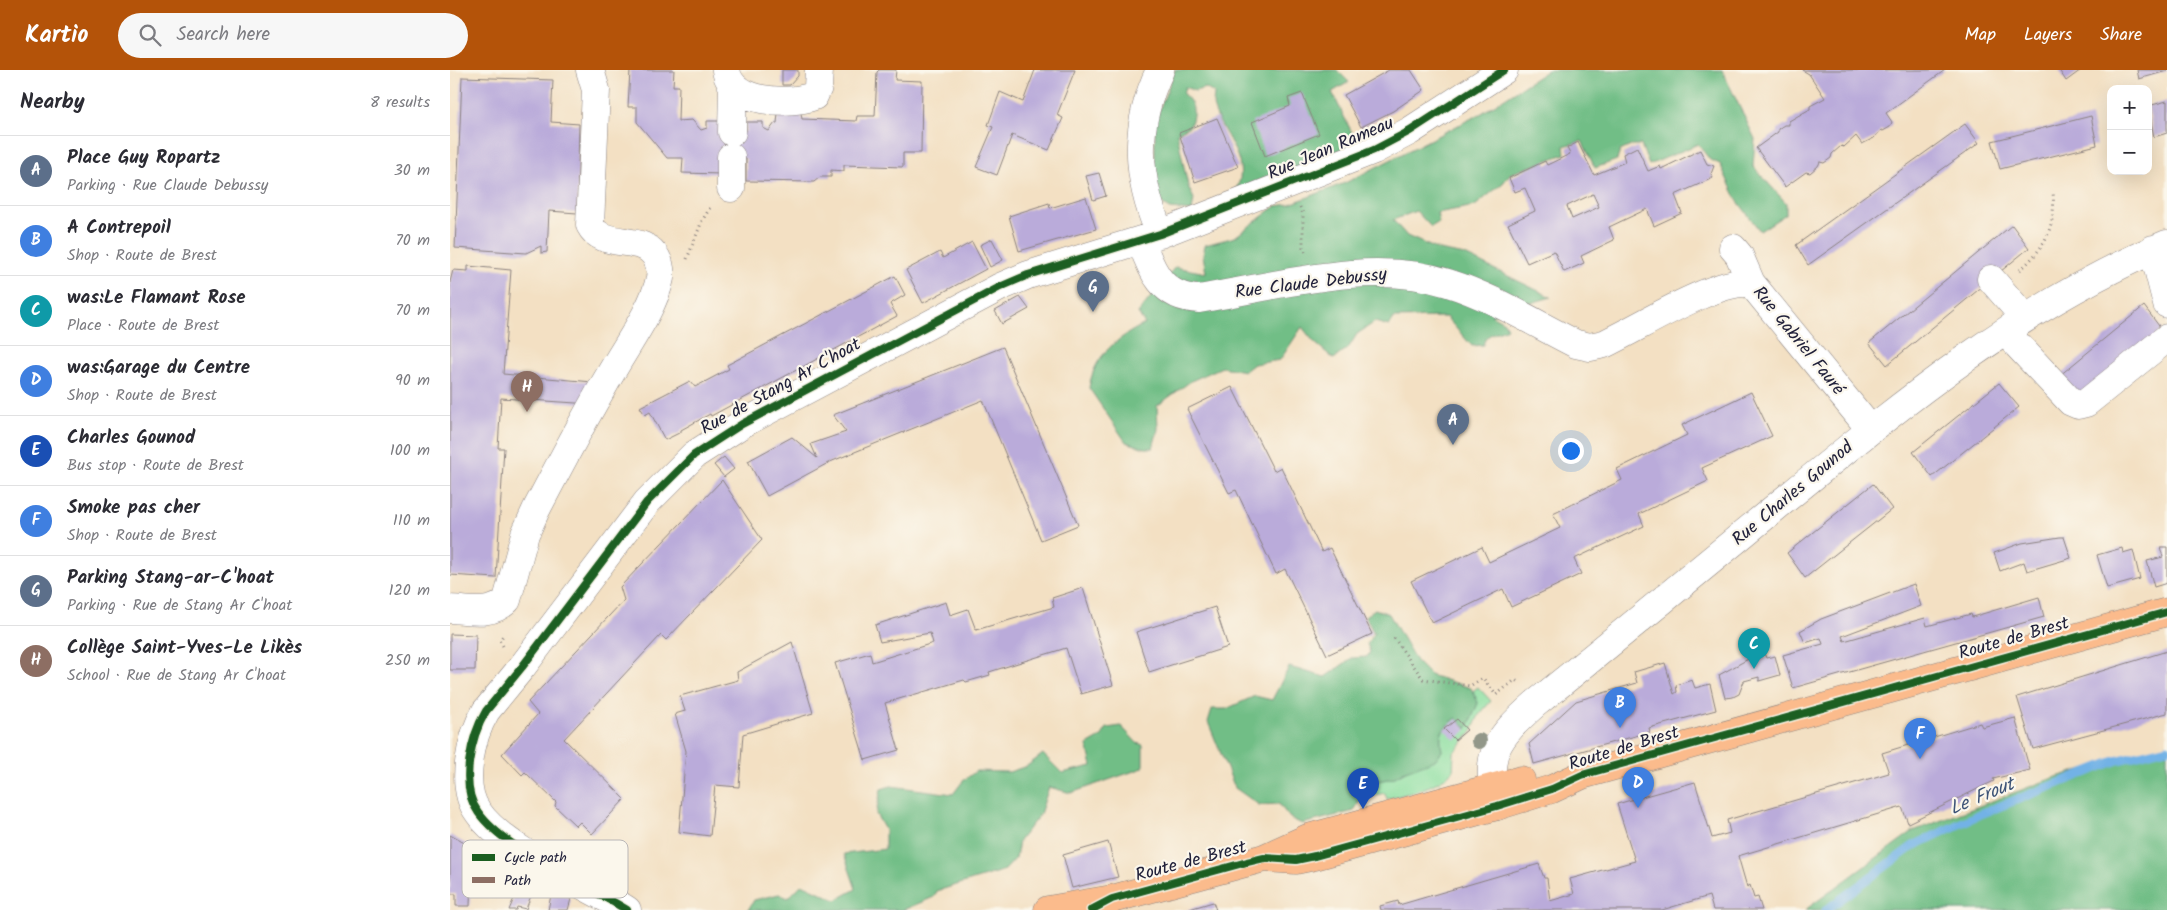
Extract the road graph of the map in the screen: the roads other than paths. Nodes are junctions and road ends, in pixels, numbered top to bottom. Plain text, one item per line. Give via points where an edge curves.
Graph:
1 (590, 70) edge
2 (819, 70) edge
3 (1160, 70) edge
4 (1504, 70) edge
5 (730, 79) edge
6 (731, 188) dead end
7 (1150, 237) junction
8 (2160, 247) edge
9 (1733, 248) dead end
10 (1751, 283) junction
11 (1994, 284) road end
12 (2167, 304) edge
13 (2018, 328) junction
14 (2167, 338) edge
15 (1871, 430) junction
16 (450, 609) edge
17 (2167, 612) edge
18 (461, 746) edge
19 (461, 796) edge
20 (1495, 797) junction
21 (507, 840) edge
22 (606, 898) edge
23 (1101, 905) edge
24 (627, 910) edge
25 (1048, 910) edge

1 - 16 street via 596,90 590,225 593,232 602,238 641,246 652,252 657,259 660,277 633,338 536,510 525,534 507,600 501,606 483,611
2 - 5 street via 818,87 814,96 808,98 759,99 743,94
3 - 7 street, Rue Claude Debussy via 1144,110 1140,143
4 - 7 street, Rue Jean Rameau via 1410,131 1374,150
5 - 6 street
7 - 10 street, Rue Claude Debussy via 1148,262 1158,280 1167,290 1185,298 1199,299 1327,278 1376,273 1408,274 1471,291 1576,344 1597,346 1710,292 1740,282
7 - 18 street, Rue de Stang Ar C'hoat via 1028,275 1000,287 742,424 700,450 632,521
8 - 12 street
8 - 13 street, Rue Charles Gounod via 2103,273
9 - 10 street, Rue Gabriel Fauré
10 - 15 street, Rue Gabriel Fauré
11 - 13 street
13 - 14 street via 2071,402 2078,405 2086,403
13 - 15 street, Rue Charles Gounod via 1971,354
15 - 20 street, Rue Charles Gounod via 1522,716 1495,749 1490,766
17 - 20 main road, Route de Brest via 1582,775 1538,777
18 - 19 street, Rue de Stang Ar C'hoat via 469,778
19 - 21 street
20 - 23 main road, Route de Brest via 1308,838 1264,858
22 - 24 street
23 - 25 main road, Route de Brest

